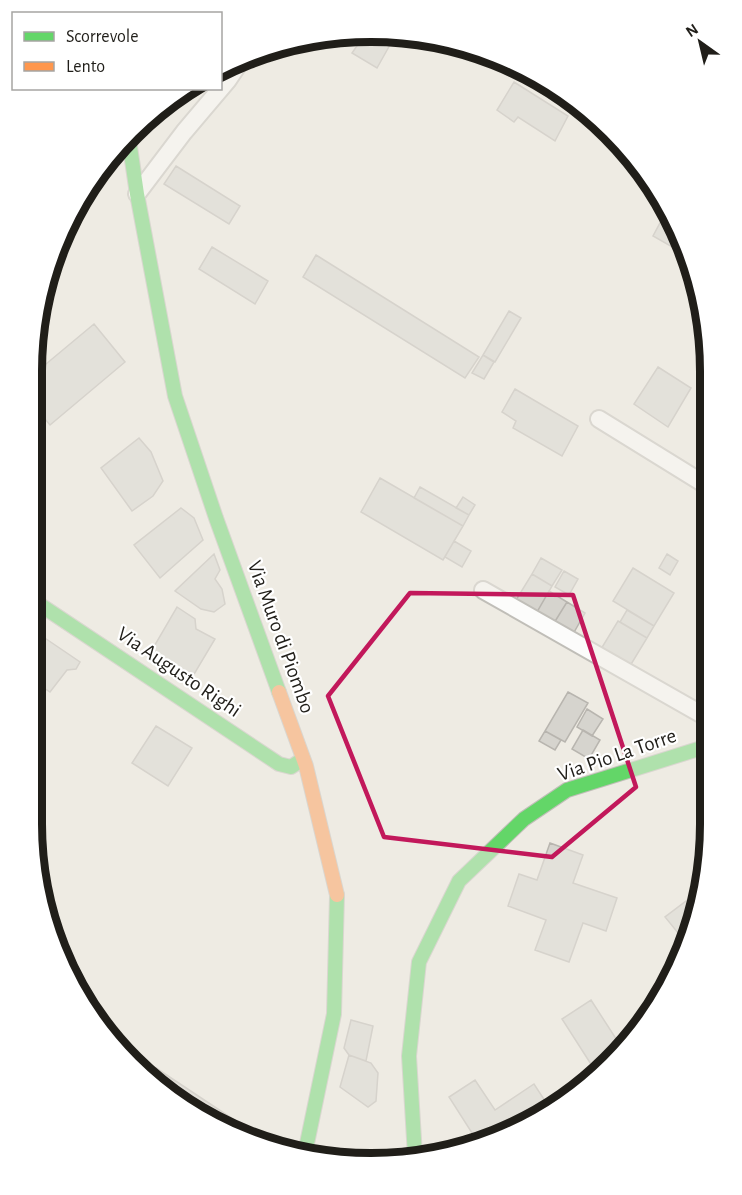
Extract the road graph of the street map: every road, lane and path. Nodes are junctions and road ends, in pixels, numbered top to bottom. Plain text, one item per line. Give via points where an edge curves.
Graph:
1 (233, 72) edge
2 (222, 87) edge
3 (220, 90) edge
4 (130, 147) edge
5 (137, 194) junction
6 (599, 419) dead end
7 (700, 481) edge
8 (483, 590) dead end
9 (42, 606) edge
10 (700, 713) edge
11 (700, 748) edge
12 (303, 759) junction
13 (306, 1147) edge
14 (415, 1150) edge

1 - 2 street
3 - 5 street
4 - 5 street, Via Muro di Piombo
5 - 12 street, Via Muro di Piombo via 175,396
6 - 7 street
8 - 10 street
9 - 12 street, Via Augusto Righi via 279,764 291,767
11 - 14 street, Via Pio La Torre via 567,790 524,819 459,881 419,962 409,1056
12 - 13 street, Via Muro di Piombo via 337,894 334,1014

